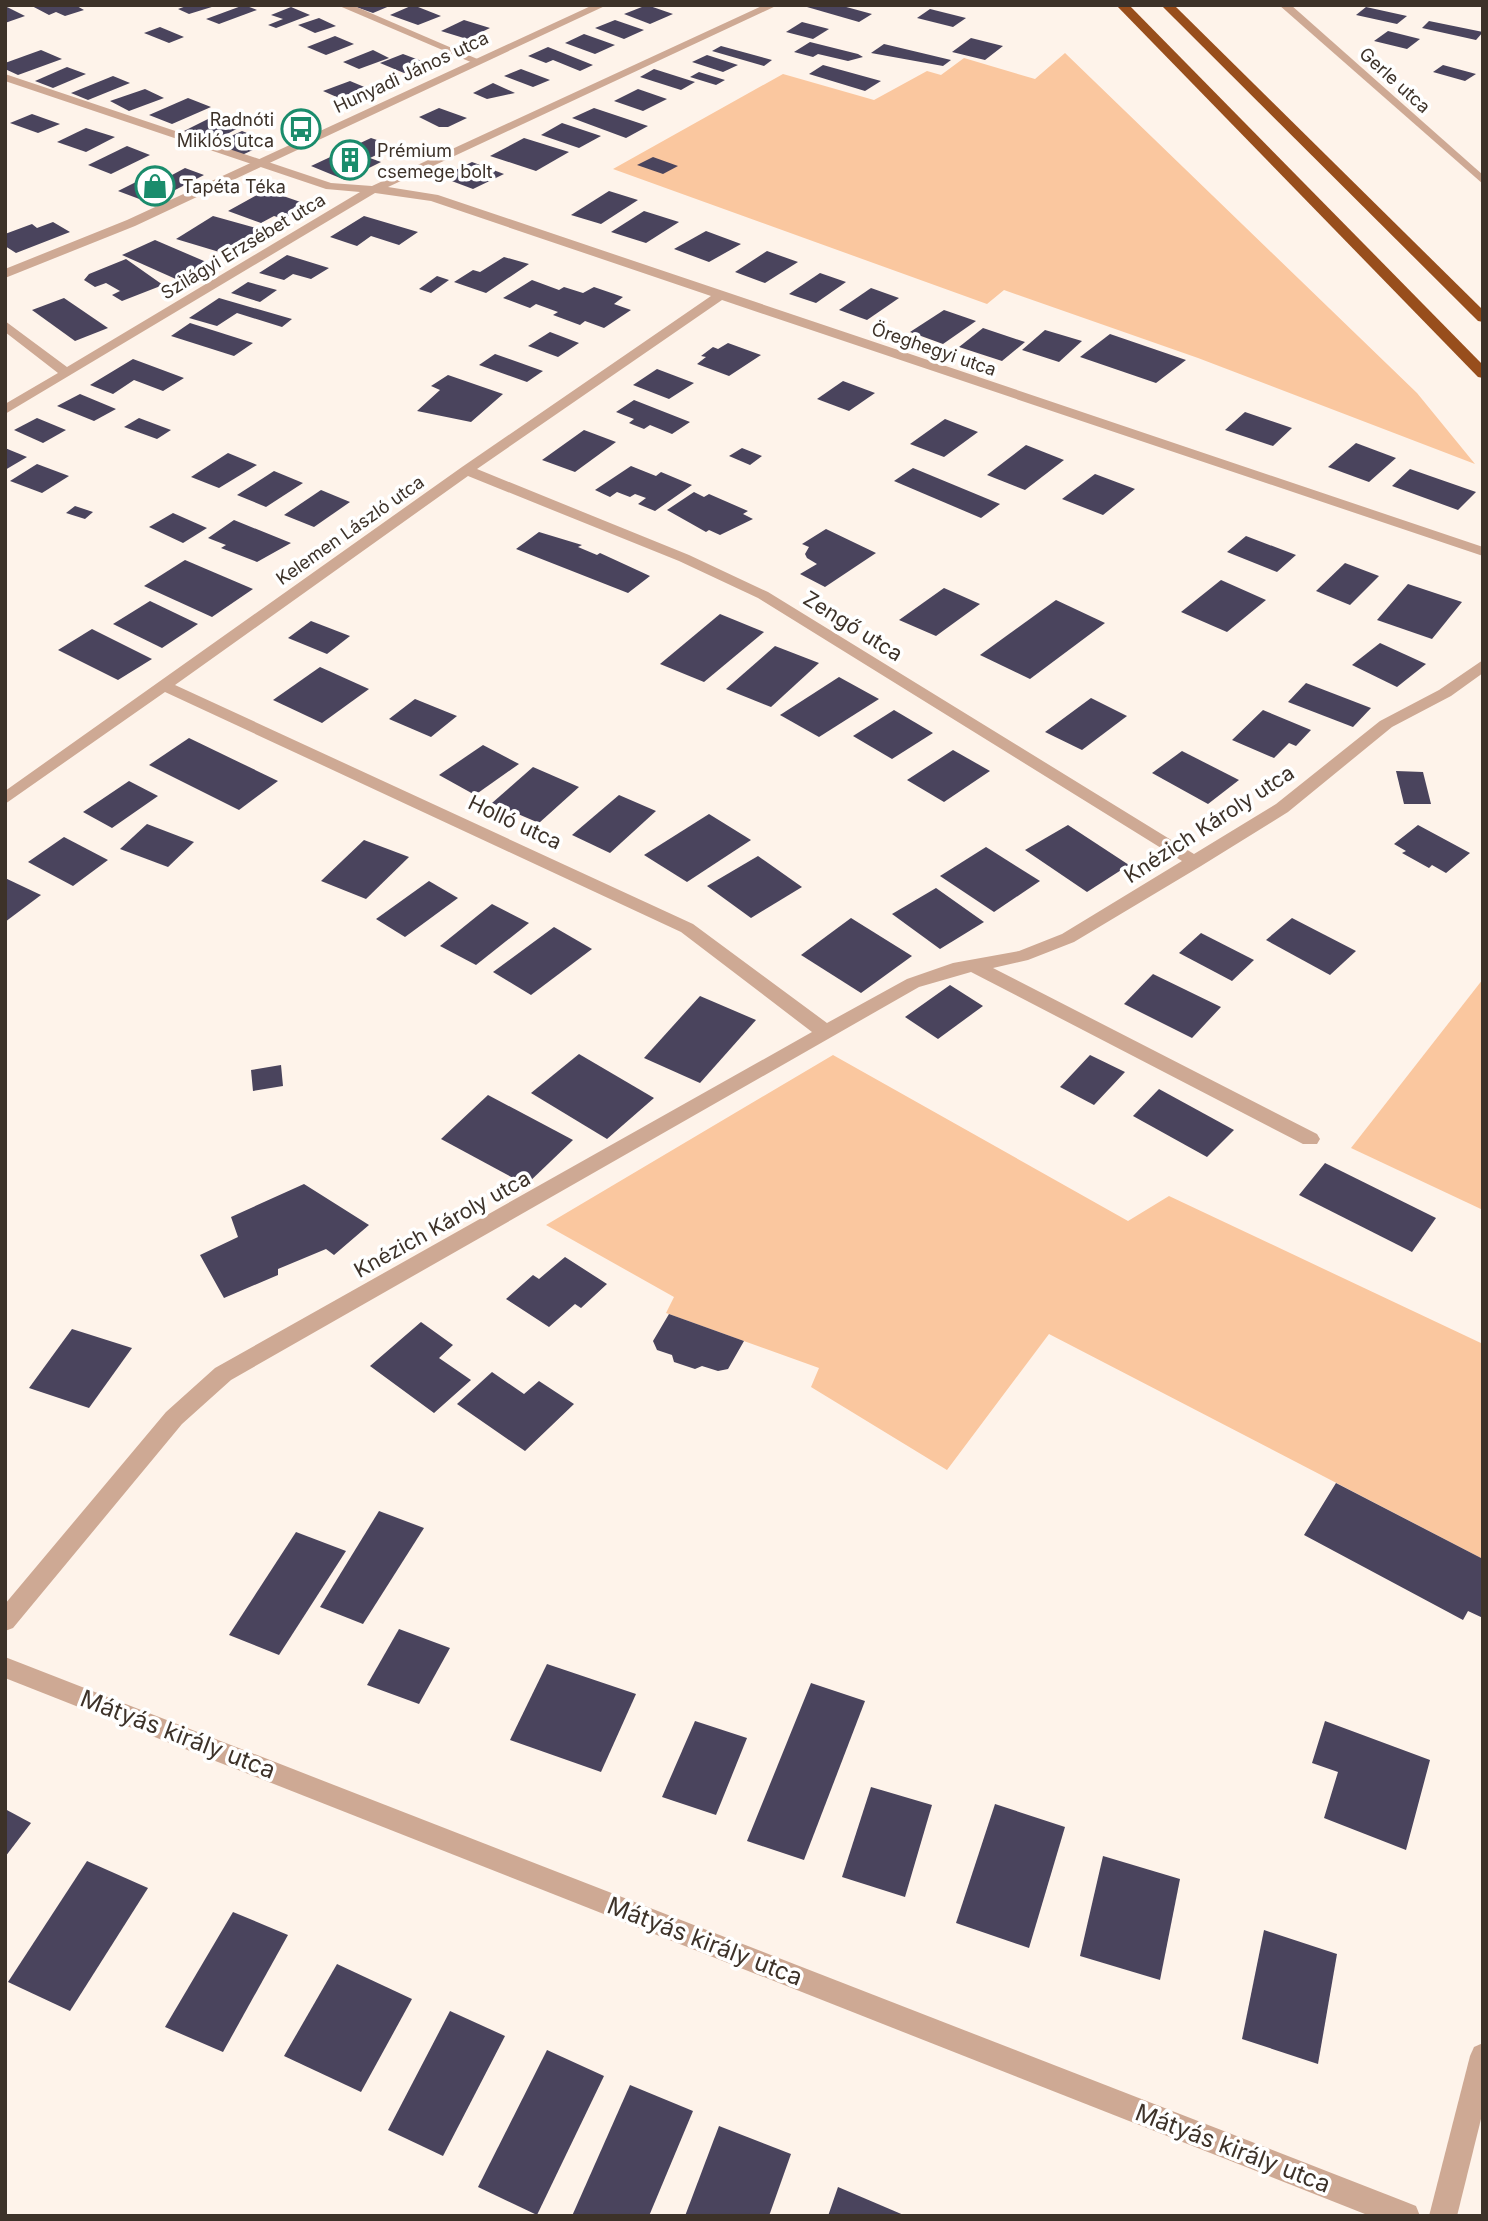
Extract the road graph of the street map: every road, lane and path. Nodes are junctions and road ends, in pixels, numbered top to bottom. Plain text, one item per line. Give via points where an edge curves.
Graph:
1 (342, 5) edge
2 (602, 5) edge
3 (737, 5) edge
4 (773, 5) edge
5 (1122, 5) edge
6 (1167, 5) edge
7 (1284, 5) edge
8 (757, 13) junction
9 (477, 61) junction
10 (5, 77) edge
11 (256, 164) junction
12 (1483, 181) edge
13 (372, 190) junction
14 (5, 274) edge
15 (719, 296) junction
16 (1483, 318) edge
17 (5, 325) edge
18 (65, 372) junction
19 (1483, 374) edge
20 (5, 410) edge
21 (467, 470) junction
22 (1483, 552) edge
23 (1483, 665) edge
24 (164, 686) junction
25 (5, 799) edge
26 (1195, 862) junction
27 (977, 967) junction
28 (827, 1033) junction
29 (1310, 1139) dead end
30 (5, 1621) edge
31 (5, 1667) edge
32 (1483, 2056) edge
33 (1406, 2216) edge
34 (1443, 2216) edge

1 - 9 street
2 - 9 street, Hunyadi János utca
3 - 8 street
4 - 8 street, Szilágyi Erzsébet utca
5 - 19 highway
6 - 16 highway
7 - 12 street, Gerle utca
8 - 13 street, Szilágyi Erzsébet utca
9 - 11 street, Hunyadi János utca
10 - 11 street
11 - 13 street via 330,186
11 - 14 street, Hunyadi János utca via 131,223
13 - 15 street, Öreghegyi utca via 434,198
13 - 18 street, Szilágyi Erzsébet utca
15 - 21 street, Kelemen László utca
15 - 22 street, Öreghegyi utca
17 - 18 street
18 - 20 street, Szilágyi Erzsébet utca
21 - 24 street, Kelemen László utca
21 - 26 street, Zengő utca via 684,558 762,595
23 - 26 street, Knézich Károly utca via 1462,683 1386,723 1304,792
24 - 25 street, Kelemen László utca
24 - 28 street, Holló utca via 687,928
26 - 27 street, Knézich Károly utca via 1068,938
27 - 28 street, Knézich Károly utca via 913,983
27 - 29 street
28 - 30 street, Knézich Károly utca via 223,1374 174,1418
31 - 33 street, Mátyás király utca
32 - 34 street

